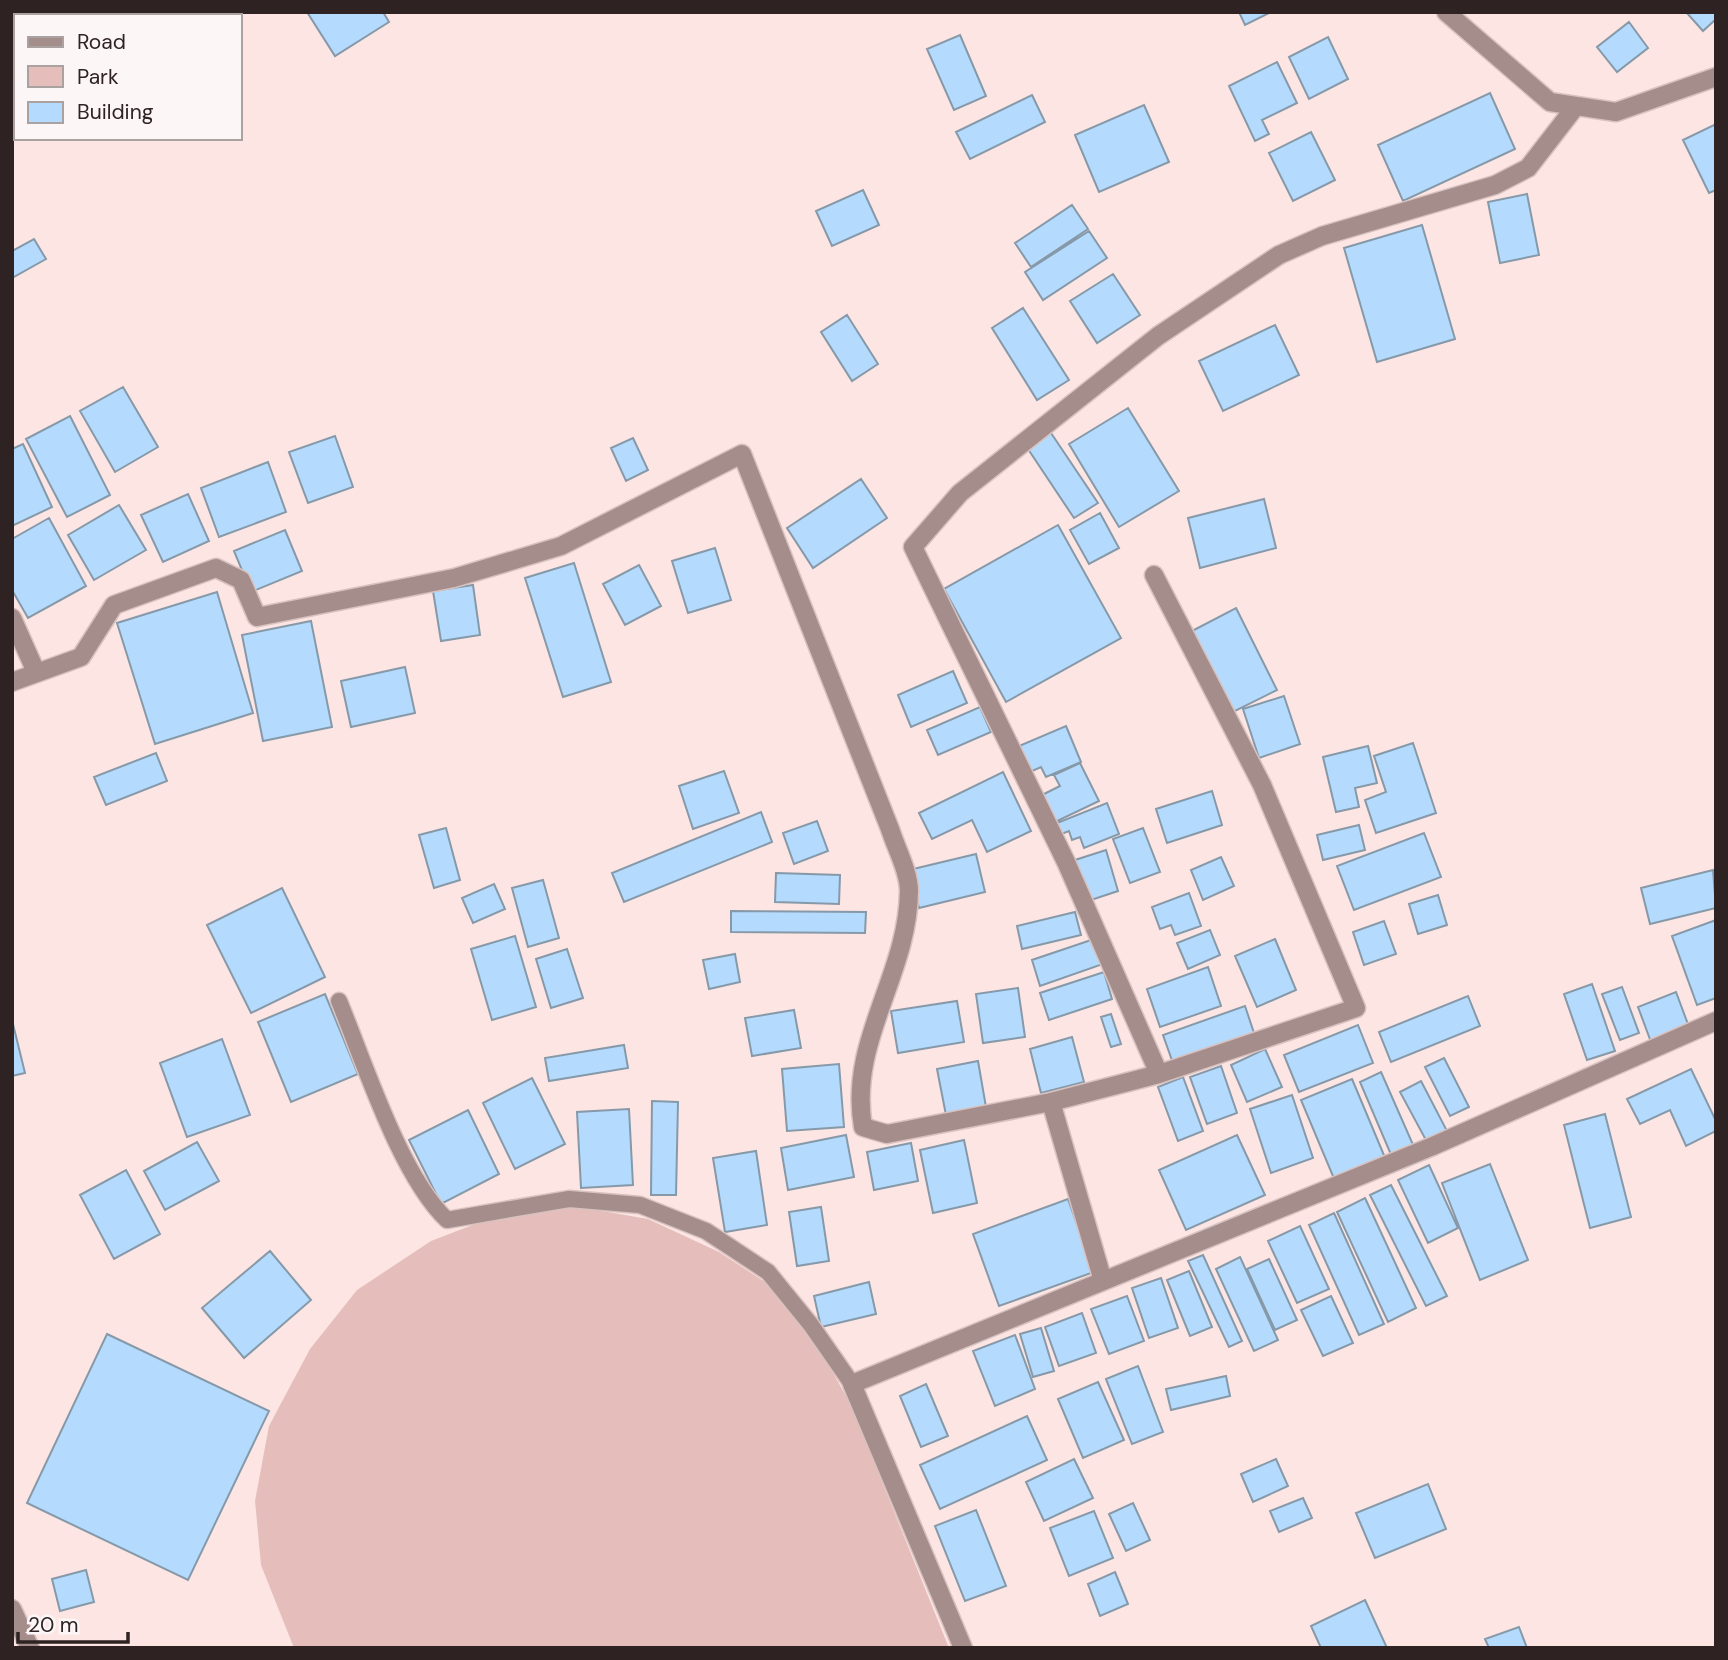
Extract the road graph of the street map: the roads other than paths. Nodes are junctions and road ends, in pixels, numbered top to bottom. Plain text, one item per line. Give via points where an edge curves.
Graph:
1 (1446, 12) edge
2 (1716, 77) edge
3 (1576, 106) junction
4 (1154, 575) dead end
5 (12, 618) edge
6 (36, 672) junction
7 (12, 682) edge
8 (340, 1001) dead end
9 (1716, 1021) edge
10 (1159, 1074) junction
11 (1051, 1102) junction
12 (1103, 1281) junction
13 (852, 1384) junction
14 (12, 1609) edge
15 (30, 1648) edge
16 (963, 1648) edge

1 - 3 street via 1550,102
2 - 3 street via 1616,112
3 - 10 street via 1528,168 1495,186 1322,236 1279,255 1158,336 960,493 913,547 1066,862
4 - 10 street via 1262,785 1356,1008
5 - 6 street
6 - 7 street
6 - 11 street via 81,657 114,605 216,568 241,580 257,617 454,578 561,547 741,454 890,829 909,888 904,943 865,1049 858,1100 863,1127 887,1134
8 - 13 lane via 391,1130 431,1205 447,1220 569,1199 640,1205 662,1213 706,1231 768,1272
9 - 12 street via 1433,1146
10 - 11 street
11 - 12 street
12 - 13 street
13 - 16 street
14 - 15 street

